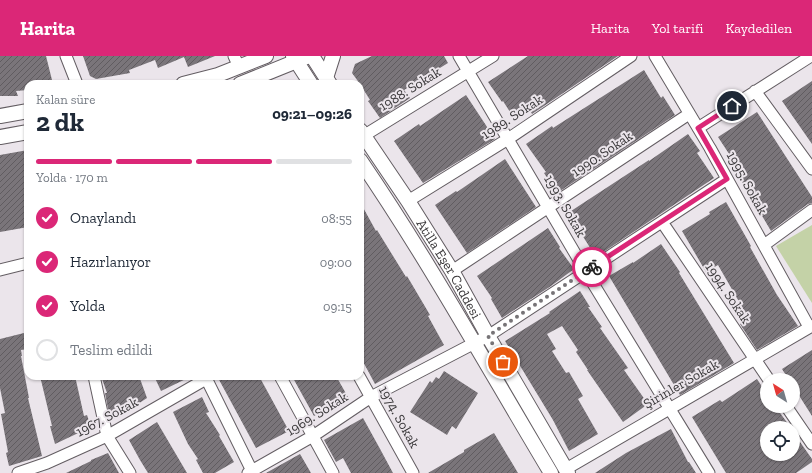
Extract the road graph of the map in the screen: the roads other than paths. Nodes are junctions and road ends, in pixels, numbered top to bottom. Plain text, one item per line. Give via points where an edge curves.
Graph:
1 (66, 56) edge
2 (266, 56) edge
3 (312, 56) edge
4 (333, 56) edge
5 (458, 56) edge
6 (493, 56) edge
7 (631, 56) edge
8 (655, 56) edge
9 (810, 56) edge
10 (300, 58) edge
11 (236, 62) edge
12 (468, 72) junction
13 (75, 80) edge
14 (199, 80) edge
15 (249, 80) edge
16 (309, 80) edge
17 (327, 80) edge
18 (328, 80) edge
19 (755, 91) junction
20 (24, 112) edge
21 (689, 114) junction
22 (0, 116) edge
23 (698, 128) junction
24 (24, 133) edge
25 (364, 133) edge
26 (0, 136) edge
27 (364, 139) edge
28 (508, 139) junction
29 (364, 166) edge
30 (812, 170) edge
31 (727, 179) junction
32 (408, 201) junction
33 (548, 208) junction
34 (812, 210) edge
35 (662, 222) junction
36 (764, 245) junction
37 (24, 264) edge
38 (0, 270) edge
39 (452, 271) junction
40 (586, 272) junction
41 (811, 326) edge
42 (488, 336) junction
43 (474, 343) junction
44 (755, 359) junction
45 (764, 373) edge
46 (95, 380) edge
47 (202, 380) edge
48 (206, 380) edge
49 (282, 380) edge
50 (362, 380) edge
51 (371, 397) junction
52 (669, 409) junction
53 (791, 413) edge
54 (107, 436) junction
55 (313, 436) junction
56 (812, 444) edge
57 (48, 468) edge
58 (567, 471) edge
59 (251, 472) edge
60 (18, 473) edge
61 (130, 473) edge
62 (333, 473) edge
63 (413, 473) edge
64 (551, 473) edge
65 (709, 473) edge

1 - 13 street
2 - 11 main road
3 - 17 main road
4 - 18 main road
5 - 12 street, 1993. Sokak
6 - 12 street, 1988. Sokak
7 - 28 street, 1989. Sokak
8 - 21 street, 1995. Sokak
9 - 19 street
10 - 15 main road
10 - 16 main road
11 - 14 main road via 218,75
12 - 25 street, 1988. Sokak
12 - 28 street, 1993. Sokak
19 - 23 street
19 - 30 street
20 - 22 main road
21 - 23 street, 1995. Sokak
21 - 33 street, 1990. Sokak
23 - 31 street, 1995. Sokak
24 - 26 main road
27 - 32 main road, Atilla Eşer Caddesi
28 - 32 street, 1989. Sokak
28 - 33 street, 1993. Sokak
29 - 43 main road, Atilla Eşer Caddesi via 395,212
31 - 35 street, 1969. Sokak
31 - 36 street, 1995. Sokak
32 - 39 main road, Atilla Eşer Caddesi
33 - 39 street, 1990. Sokak
33 - 40 street, 1993. Sokak
34 - 36 street
35 - 40 street, 1969. Sokak
35 - 44 street, 1994. Sokak
36 - 41 street, 1995. Sokak
37 - 38 street
39 - 42 main road, Atilla Eşer Caddesi
40 - 42 street, 1969. Sokak
40 - 52 street, 1993. Sokak
41 - 44 street, Şirinler Sokak
42 - 43 street, 1969. Sokak
42 - 58 main road, Atilla Eşer Caddesi
43 - 51 street, 1969. Sokak
43 - 64 main road, Atilla Eşer Caddesi
44 - 45 street, 1994. Sokak
44 - 52 street, Şirinler Sokak
46 - 54 street
47 - 54 street, 1967. Sokak
48 - 59 street
49 - 55 street
50 - 51 street, 1974. Sokak
51 - 55 street, 1969. Sokak
51 - 63 street, 1974. Sokak
52 - 58 street, Şirinler Sokak
52 - 65 street, 1993. Sokak
53 - 56 street
54 - 57 street, 1967. Sokak
54 - 61 street
55 - 59 street, 1969. Sokak
55 - 62 street
57 - 60 street, 1967. Sokak

